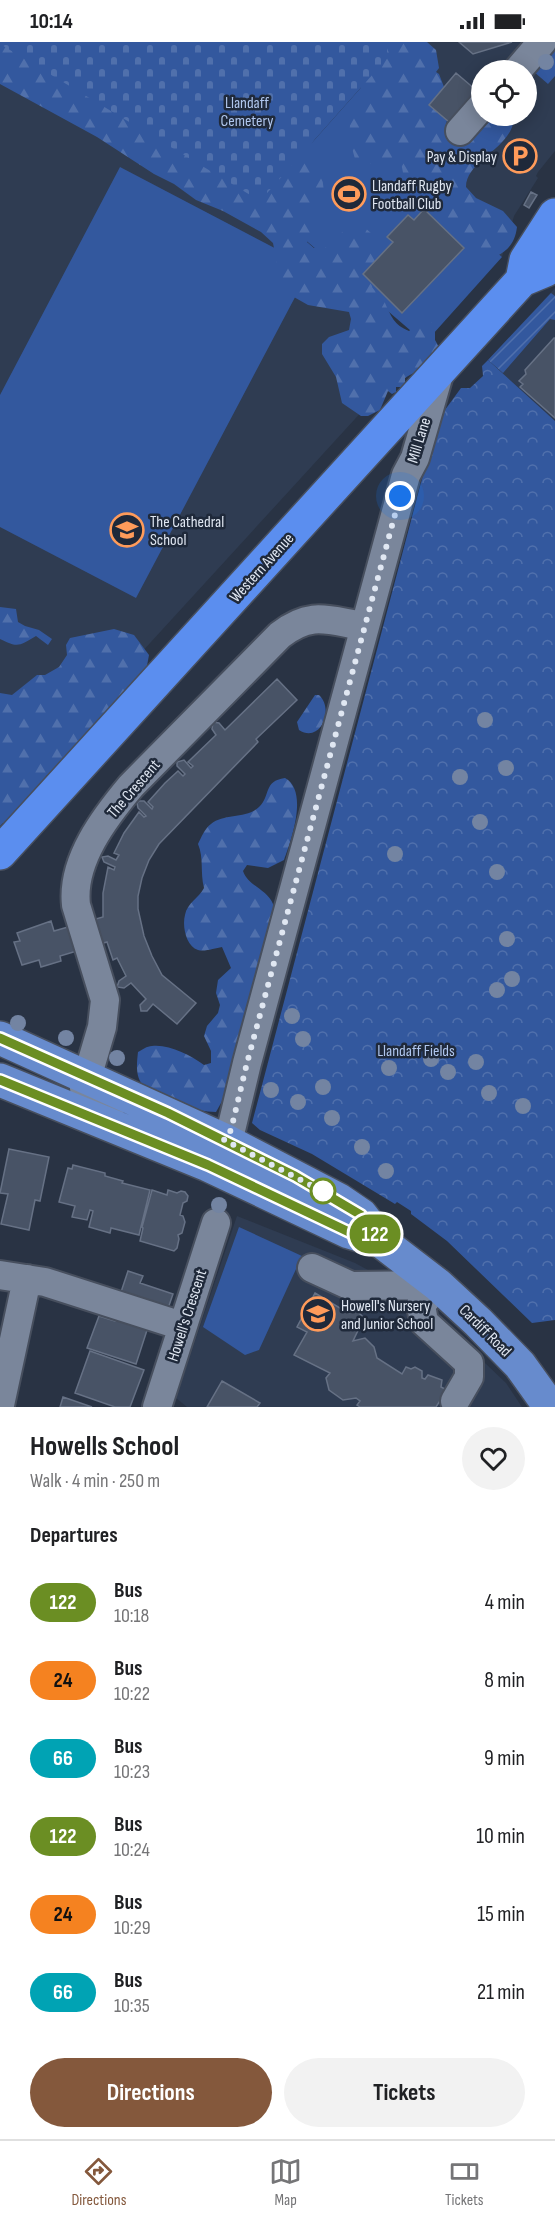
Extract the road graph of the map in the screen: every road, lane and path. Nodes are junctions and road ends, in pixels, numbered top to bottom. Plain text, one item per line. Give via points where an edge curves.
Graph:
1 (542, 42) edge
2 (527, 60) edge
3 (471, 118) edge
4 (460, 131) dead end
5 (554, 218) edge
6 (555, 259) edge
7 (522, 280) junction
8 (440, 370) junction
9 (365, 626) junction
10 (0, 853) edge
11 (0, 1038) edge
12 (86, 1077) junction
13 (0, 1080) edge
14 (113, 1125) junction
15 (216, 1152) junction
16 (216, 1223) dead end
17 (312, 1268) dead end
18 (14, 1277) edge
19 (438, 1285) junction
20 (182, 1326) junction
21 (455, 1401) dead end
22 (0, 1405) edge
23 (157, 1407) edge
24 (550, 1407) edge

1 - 2 street
3 - 4 street
5 - 7 highway, Western Avenue via 526,260
6 - 7 highway, Western Avenue via 546,270
7 - 8 highway, Western Avenue
8 - 9 street, Mill Lane via 415,458 406,475
8 - 10 highway, Western Avenue
9 - 12 street, The Crescent via 311,619 289,627 131,786 104,822 83,862 75,894 105,1000 102,1027
9 - 15 street, Mill Lane via 231,1130
11 - 12 main road, Cardiff Road
12 - 14 street via 84,1089 105,1102
12 - 15 main road, Cardiff Road
13 - 14 main road, Cardiff Road
14 - 15 main road, Cardiff Road
15 - 19 main road, Cardiff Road via 349,1232 382,1242
16 - 20 street, Howell's Crescent
17 - 19 street via 351,1286
18 - 20 street via 45,1282
18 - 22 street
19 - 21 street via 421,1305 424,1322 469,1362 469,1377
19 - 24 main road, Cardiff Road via 520,1365
20 - 23 street, Howell's Crescent

